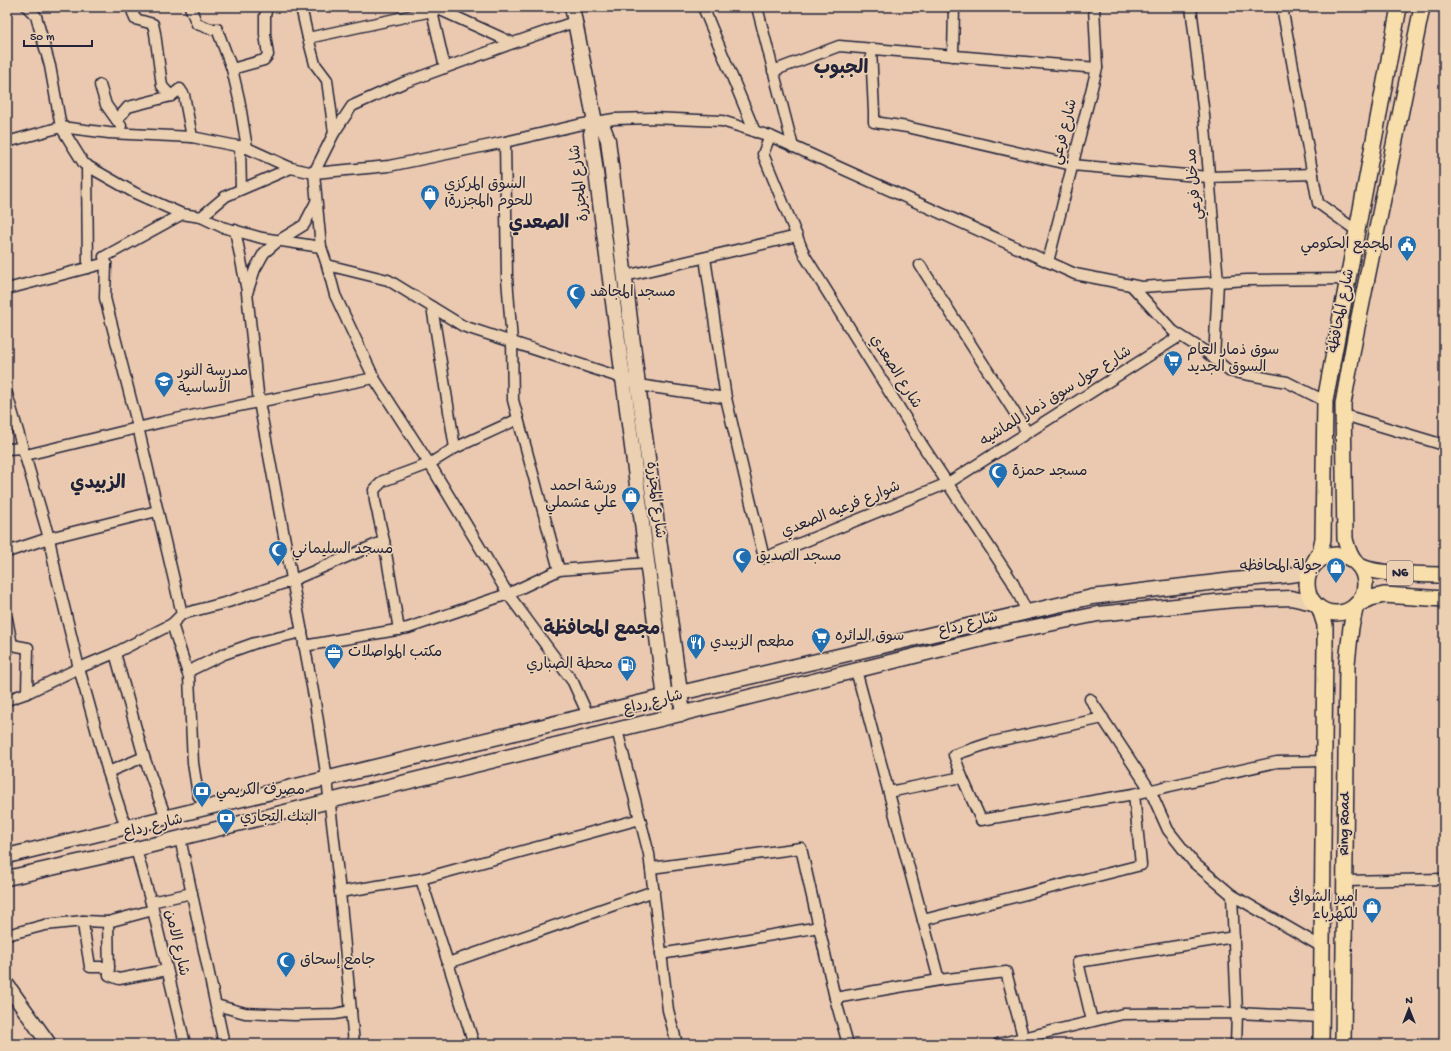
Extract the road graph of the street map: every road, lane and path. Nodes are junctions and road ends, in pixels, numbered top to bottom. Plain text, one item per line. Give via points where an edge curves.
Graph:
1 (27, 7) edge
2 (131, 7) edge
3 (190, 7) edge
4 (267, 7) edge
5 (301, 7) edge
6 (572, 7) edge
7 (704, 7) edge
8 (757, 7) edge
9 (954, 7) edge
10 (1094, 7) edge
11 (1191, 7) edge
12 (1282, 7) edge
13 (1399, 7) edge
14 (1422, 7) edge
15 (432, 8) edge
16 (574, 22) junction
17 (308, 38) junction
18 (513, 43) junction
19 (872, 49) junction
20 (953, 56) junction
21 (445, 68) junction
22 (1097, 68) junction
23 (232, 69) junction
24 (773, 71) junction
25 (100, 86) dead end
26 (171, 96) junction
27 (117, 120) junction
28 (596, 122) junction
29 (61, 127) junction
30 (96, 131) junction
31 (755, 132) junction
32 (334, 133) junction
33 (126, 134) junction
34 (770, 136) junction
35 (192, 137) junction
36 (7, 142) edge
37 (505, 142) junction
38 (244, 147) junction
39 (793, 147) junction
40 (74, 149) junction
41 (87, 165) junction
42 (1072, 165) junction
43 (292, 168) junction
44 (314, 173) junction
45 (1313, 174) junction
46 (1209, 177) junction
47 (241, 189) junction
48 (316, 202) junction
49 (182, 214) junction
50 (201, 218) junction
51 (234, 230) junction
52 (1357, 231) junction
53 (797, 236) junction
54 (278, 241) junction
55 (321, 247) junction
56 (705, 258) junction
57 (1048, 262) junction
58 (106, 263) junction
59 (327, 265) junction
60 (920, 265) dead end
61 (88, 268) junction
62 (625, 276) junction
63 (1347, 279) junction
64 (1218, 282) junction
65 (1132, 285) junction
66 (7, 289) edge
67 (247, 293) junction
68 (432, 307) junction
69 (1337, 334) junction
70 (1180, 336) junction
71 (1355, 337) junction
72 (512, 342) junction
73 (1214, 359) junction
74 (374, 378) junction
75 (622, 378) junction
76 (638, 382) junction
77 (7, 394) edge
78 (726, 398) junction
79 (1325, 401) junction
80 (259, 402) junction
81 (1344, 415) junction
82 (518, 419) junction
83 (138, 427) junction
84 (1027, 432) junction
85 (1444, 445) edge
86 (455, 448) junction
87 (7, 449) edge
88 (24, 451) junction
89 (429, 464) junction
90 (948, 483) junction
91 (157, 511) junction
92 (49, 538) junction
93 (384, 541) junction
94 (7, 552) edge
95 (646, 563) junction
96 (1357, 564) junction
97 (1311, 568) junction
98 (559, 570) junction
99 (1444, 575) edge
100 (292, 580) junction
101 (508, 594) junction
102 (1444, 599) edge
103 (1356, 605) junction
104 (1317, 606) junction
105 (1027, 612) junction
106 (182, 614) junction
107 (7, 619) edge
108 (172, 624) junction
109 (399, 630) junction
110 (302, 632) junction
111 (10, 645) edge
112 (304, 646) junction
113 (115, 653) junction
114 (79, 668) junction
115 (856, 670) junction
116 (188, 672) junction
117 (27, 693) junction
118 (680, 693) junction
119 (665, 696) junction
120 (1090, 699) dead end
121 (7, 700) edge
122 (683, 714) junction
123 (588, 715) junction
124 (667, 717) junction
125 (1103, 718) junction
126 (617, 730) junction
127 (144, 757) junction
128 (1324, 761) junction
129 (108, 772) junction
130 (962, 776) junction
131 (327, 779) junction
132 (1150, 790) junction
133 (889, 792) junction
134 (1134, 794) junction
135 (330, 801) junction
136 (206, 808) junction
137 (166, 818) junction
138 (640, 819) junction
139 (126, 828) junction
140 (180, 838) junction
141 (136, 849) junction
142 (7, 856) edge
143 (651, 868) junction
144 (7, 878) edge
145 (420, 879) junction
146 (1444, 879) edge
147 (1345, 881) junction
148 (340, 892) junction
149 (654, 892) junction
150 (192, 893) junction
151 (1232, 895) junction
152 (152, 906) junction
153 (923, 920) junction
154 (83, 921) junction
155 (108, 922) junction
156 (819, 927) junction
157 (7, 935) edge
158 (1234, 937) junction
159 (1322, 947) junction
160 (661, 954) junction
161 (448, 963) junction
162 (109, 967) junction
163 (167, 970) junction
164 (939, 980) junction
165 (7, 985) edge
166 (835, 998) junction
167 (216, 1005) junction
168 (351, 1011) junction
169 (1236, 1013) junction
170 (1321, 1016) junction
171 (1092, 1021) junction
172 (1024, 1041) edge
173 (49, 1044) edge
174 (185, 1044) edge
175 (224, 1044) edge
176 (354, 1044) edge
177 (474, 1044) edge
178 (677, 1044) edge
179 (848, 1044) edge
180 (998, 1044) edge
181 (1236, 1044) edge
182 (1321, 1044) edge
183 (1343, 1044) edge

1 - 29 street via 36,16 50,66
2 - 26 street via 135,18 153,24 162,86
3 - 23 street via 197,24 217,29
4 - 23 street via 265,34 268,55 264,60
5 - 17 street
6 - 16 main road
7 - 31 street
8 - 24 street
9 - 20 street
10 - 22 street, شارع فرعي
11 - 46 street, مدخل فرعي
12 - 45 street
13 - 52 main road, شارع المحافظة
14 - 71 main road, شارع المحافظة
15 - 17 street
15 - 18 street
15 - 21 street
16 - 18 street
16 - 28 main road
17 - 32 street via 315,64 327,80
18 - 21 street
19 - 20 street
19 - 24 street via 839,46
19 - 42 street via 874,122 907,127
20 - 22 street
21 - 32 street via 352,106
22 - 42 street, شارع فرعي
23 - 38 street via 239,99
24 - 39 street
25 - 27 street via 106,105
26 - 27 street via 128,107
26 - 35 street via 180,89 184,95
27 - 33 street
28 - 31 street via 633,118 722,121
28 - 37 street
28 - 62 main road, شارع المجزرة via 602,127 608,140
28 - 75 main road, شارع المجزرة via 592,142
29 - 30 street
29 - 36 street
29 - 40 street
30 - 33 street
30 - 40 street via 81,135
31 - 34 street
32 - 44 street
33 - 35 street
34 - 39 street
34 - 53 street, شارع الصعدي via 763,154
35 - 38 street
37 - 44 street via 390,166
37 - 72 street via 507,278
38 - 43 street
38 - 47 street
39 - 57 street
40 - 41 street
41 - 49 street via 135,193
41 - 61 street
42 - 46 street
42 - 57 street, شارع فرعي
43 - 44 street
43 - 47 street
44 - 48 street
45 - 46 street
45 - 52 street via 1318,203
46 - 64 street, مدخل فرعي
47 - 50 street via 226,196
48 - 54 street via 304,225
48 - 55 street
49 - 50 street
49 - 58 street via 104,257
50 - 51 street
51 - 54 street
51 - 67 street
52 - 63 main road, شارع المحافظة
53 - 56 street
53 - 90 street, شارع الصعدي via 805,256
54 - 55 street
54 - 67 street via 264,253 255,268
55 - 59 street
56 - 62 street
56 - 78 street, شوارع فرعيه الصعدي
57 - 65 street via 1075,274
58 - 61 street
58 - 83 street via 105,298
59 - 68 street via 388,280
59 - 74 street via 335,295
60 - 84 street
61 - 66 street
62 - 76 main road, شارع المجزرة
63 - 64 street
63 - 69 main road, شارع المحافظة
64 - 65 street via 1141,287
64 - 73 street, مدخل فرعي
65 - 70 street
67 - 80 street
68 - 72 street via 463,326
68 - 86 street
69 - 71 main road
69 - 79 main road, شارع المحافظة
70 - 73 street
70 - 84 street, شارع حول سوق ذمار للماشيه
71 - 81 main road, شارع المحافظة
72 - 75 street
72 - 82 street via 513,400
73 - 79 street via 1229,371 1287,382
74 - 80 street
74 - 89 street
75 - 76 street
75 - 95 main road, شارع المجزرة
76 - 78 street
76 - 118 main road, شارع المجزرة
77 - 88 street
78 - 90 street, شوارع فرعيه الصعدي via 764,558
79 - 97 main road, شارع المحافظة via 1323,539 1320,552
80 - 83 street
80 - 100 street
81 - 85 street
81 - 96 main road, شارع المحافظة via 1345,539 1349,553
82 - 86 street
82 - 98 street
83 - 88 street
83 - 91 street
84 - 90 street, شارع حول سوق ذمار للماشيه
86 - 89 street
87 - 88 street
88 - 92 street
89 - 93 street via 383,481 374,490
89 - 101 street
90 - 105 street, شارع الصعدي via 1012,581
91 - 92 street
91 - 106 street
92 - 94 street
92 - 114 street
93 - 100 street
93 - 109 street
95 - 98 street
95 - 119 main road, شارع المجزرة
96 - 97 main road via 1350,559 1333,555 1324,557
96 - 99 main road, N6 via 1384,573
96 - 103 main road via 1365,585 1362,598
97 - 104 main road via 1306,586 1308,595
97 - 105 main road, شارع رداع via 1297,574 1092,597
98 - 101 street
100 - 106 street via 228,602
100 - 110 street
101 - 109 street
101 - 123 street via 573,682
102 - 103 main road, N6 via 1384,595
103 - 104 main road via 1339,614 1329,613
103 - 147 main road, Ring Road via 1350,627 1347,663
104 - 115 main road, شارع رداع via 1291,598 1234,600 1098,614 1015,631
104 - 128 main road, Ring Road via 1325,625
105 - 118 main road, شارع رداع
106 - 108 street
107 - 111 street
108 - 113 street
108 - 116 street
109 - 112 street
110 - 112 street
110 - 116 street via 224,654
111 - 117 street via 28,648
112 - 131 street
113 - 114 street
113 - 127 street
114 - 117 street
114 - 129 street
115 - 122 main road, شارع رداع
115 - 133 street
116 - 136 street via 198,795
117 - 121 street
118 - 119 main road, شارع رداع
118 - 122 main road, شارع المجزرة
119 - 123 main road, شارع رداع
119 - 124 main road, شارع المجزرة
120 - 125 street
122 - 124 main road, شارع رداع
123 - 131 main road, شارع رداع
124 - 126 main road, شارع رداع
125 - 130 street via 993,742 954,755
125 - 132 street
126 - 135 main road, شارع رداع
126 - 138 street
127 - 129 street
127 - 137 street
128 - 132 street via 1277,762
128 - 159 main road, Ring Road
129 - 139 street
130 - 133 street
130 - 134 street via 981,820
131 - 135 street
131 - 136 main road, شارع رداع
132 - 134 street
132 - 151 street via 1168,830 1194,863
133 - 153 street
134 - 153 street via 1141,865
135 - 140 main road, شارع رداع
135 - 148 street
136 - 137 main road, شارع رداع
137 - 139 main road, شارع رداع
138 - 143 street
138 - 145 street
139 - 142 main road, شارع رداع
140 - 141 main road, شارع رداع
140 - 150 street
141 - 144 main road, شارع رداع
141 - 152 street, شارع الامن
143 - 149 street
143 - 156 street via 801,848
145 - 148 street
145 - 161 street
146 - 147 street
147 - 183 main road, Ring Road
148 - 168 street
149 - 160 street
149 - 161 street
150 - 152 street
150 - 167 street
151 - 158 street
151 - 159 street
152 - 155 street
152 - 163 street, شارع الامن
153 - 164 street
154 - 155 street
154 - 157 street via 45,925
154 - 162 street via 90,967
155 - 162 street
156 - 160 street
156 - 166 street
158 - 169 street
158 - 171 street via 1078,962
159 - 170 main road, Ring Road
160 - 178 street via 668,1010
161 - 177 street
162 - 163 street via 110,975 119,979
163 - 174 street, شارع الامن
164 - 166 street
164 - 172 street via 1006,972
165 - 173 main road
166 - 179 street
167 - 168 street via 245,1013 294,1015
167 - 175 street
168 - 176 street
169 - 170 street
169 - 171 street via 1123,1014
169 - 181 street
170 - 182 main road, Ring Road
171 - 172 street
172 - 180 street

